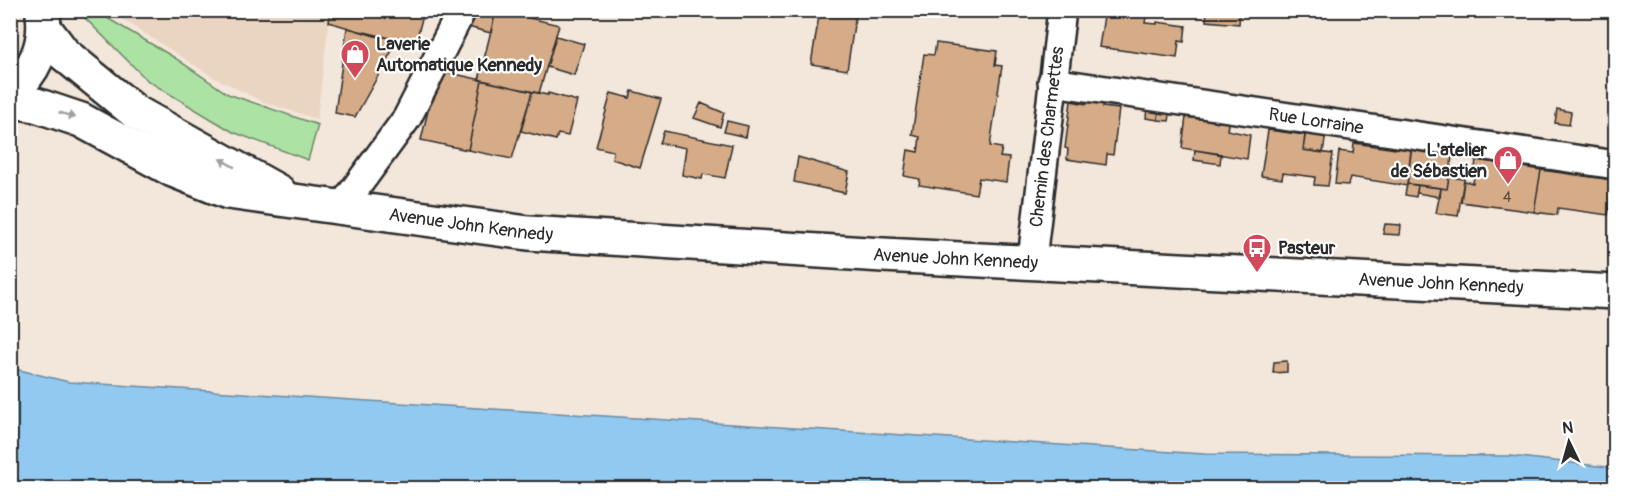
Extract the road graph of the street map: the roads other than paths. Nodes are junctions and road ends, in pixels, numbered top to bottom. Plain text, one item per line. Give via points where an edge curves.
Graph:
1 (462, 10) edge
2 (1062, 10) edge
3 (44, 20) edge
4 (1052, 82) junction
5 (10, 92) edge
6 (10, 100) edge
7 (1616, 165) edge
8 (297, 201) junction
9 (341, 208) junction
10 (1033, 262) junction
11 (1616, 292) edge

1 - 9 street via 407,118
2 - 4 street, Chemin des Charmettes
3 - 5 main road via 34,65
8 -> 3 main road, Avenue John Kennedy via 135,112 64,54
4 - 7 street, Rue Lorraine
4 - 10 street, Chemin des Charmettes
6 -> 8 main road, Avenue John Kennedy via 81,120 173,170 228,192
8 - 9 main road, Avenue John Kennedy
9 - 10 main road, Avenue John Kennedy via 528,233
10 - 11 main road, Avenue John Kennedy

